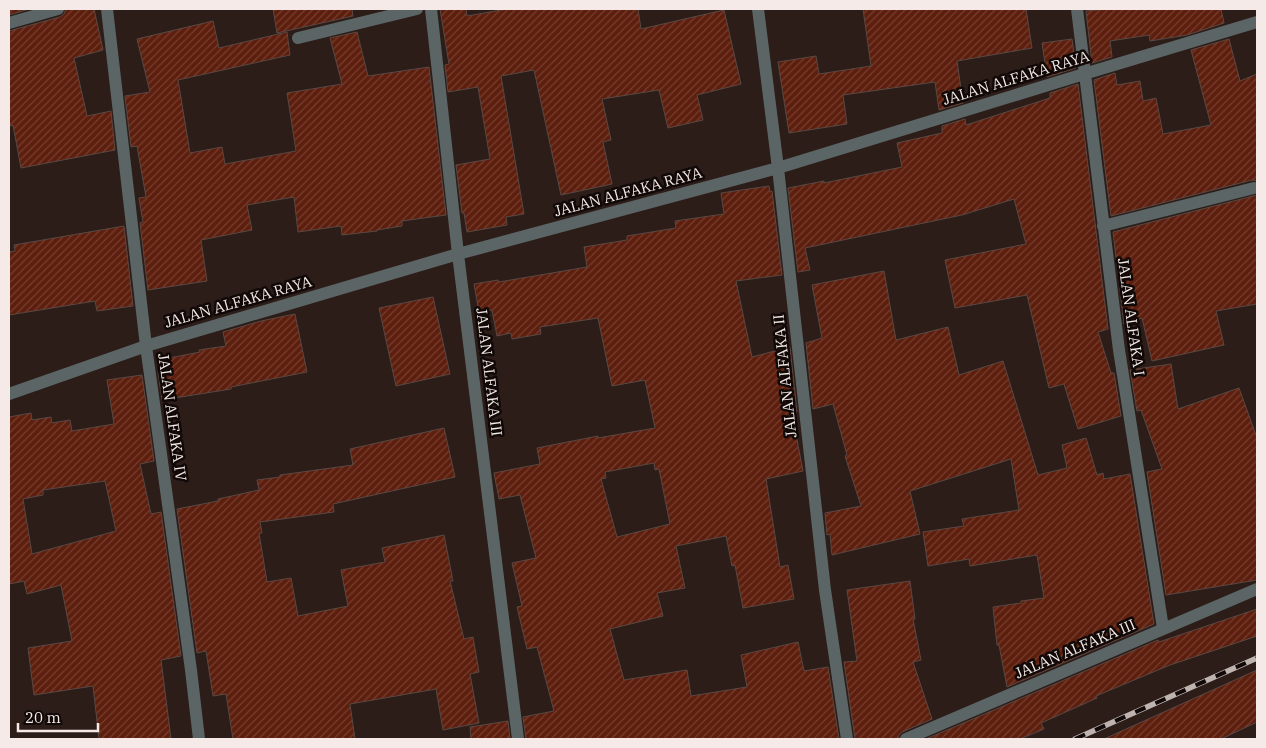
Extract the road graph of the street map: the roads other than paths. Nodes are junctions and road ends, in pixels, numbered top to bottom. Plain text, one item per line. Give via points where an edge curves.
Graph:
1 (58, 9) edge
2 (108, 9) edge
3 (416, 9) edge
4 (431, 9) edge
5 (758, 9) edge
6 (1077, 9) edge
7 (1257, 22) edge
8 (9, 23) edge
9 (298, 38) dead end
10 (1084, 74) junction
11 (778, 168) junction
12 (1254, 188) dead end
13 (1103, 226) junction
14 (458, 254) junction
15 (146, 346) junction
16 (9, 394) edge
17 (1257, 588) edge
18 (1163, 628) junction
19 (199, 739) edge
20 (518, 739) edge
21 (847, 739) edge
22 (906, 739) edge

1 - 8 street
2 - 15 street, JALAN ALFAKA IV
3 - 9 street
4 - 14 street, JALAN ALFAKA III
5 - 11 street, JALAN ALFAKA II
6 - 10 street, JALAN ALFAKA I
7 - 10 street, JALAN ALFAKA RAYA
10 - 11 street, JALAN ALFAKA RAYA
10 - 13 street, JALAN ALFAKA I
11 - 14 street, JALAN ALFAKA RAYA
11 - 21 street, JALAN ALFAKA II via 825,590
12 - 13 street
13 - 18 street, JALAN ALFAKA I
14 - 15 street, JALAN ALFAKA RAYA
14 - 20 street, JALAN ALFAKA III
15 - 16 street, JALAN ALFAKA RAYA
15 - 19 street, JALAN ALFAKA IV
17 - 18 street, JALAN ALFAKA III
18 - 22 street, JALAN ALFAKA III

